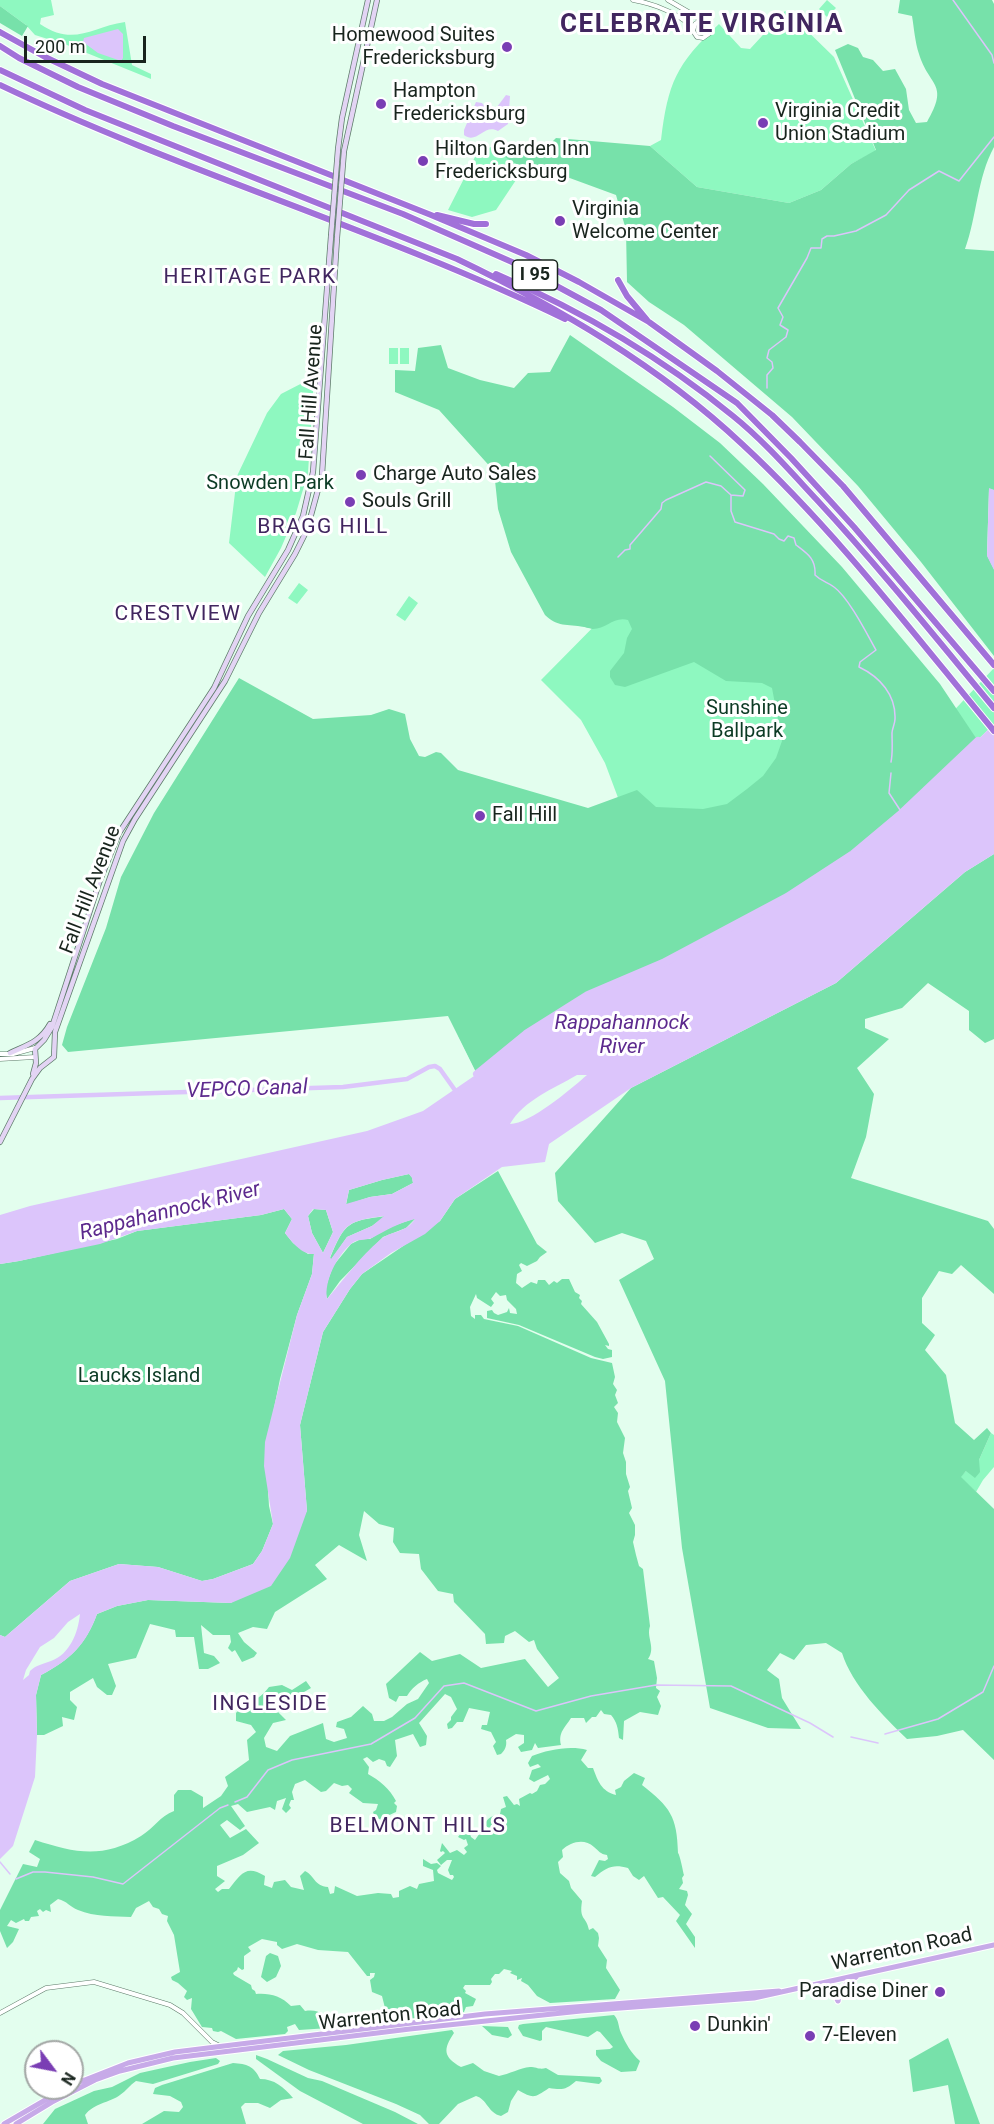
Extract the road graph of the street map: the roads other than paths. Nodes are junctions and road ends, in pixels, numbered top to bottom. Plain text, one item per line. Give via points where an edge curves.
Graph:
1 (368, 0) edge
2 (377, 0) edge
3 (633, 0) edge
4 (668, 0) edge
5 (700, 20) junction
6 (693, 27) junction
7 (0, 32) edge
8 (0, 46) edge
9 (0, 70) edge
10 (0, 85) edge
11 (341, 150) junction
12 (430, 215) junction
13 (486, 224) dead end
14 (457, 259) junction
15 (618, 280) dead end
16 (649, 322) junction
17 (597, 335) junction
18 (248, 616) junction
19 (253, 625) junction
20 (994, 665) edge
21 (994, 691) edge
22 (994, 708) edge
23 (994, 730) edge
24 (62, 994) junction
25 (41, 1043) junction
26 (35, 1048) junction
27 (53, 1048) junction
28 (10, 1053) junction
29 (0, 1054) edge
30 (36, 1058) junction
31 (0, 1059) edge
32 (47, 1062) junction
33 (31, 1081) junction
34 (0, 1142) edge
35 (994, 1945) edge
36 (860, 1975) junction
37 (808, 1986) junction
38 (781, 1991) junction
39 (0, 2013) edge
40 (204, 2035) junction
41 (220, 2046) junction
42 (206, 2048) junction
43 (84, 2080) edge
44 (45, 2100) edge
45 (4, 2124) edge
46 (16, 2124) edge

1 - 11 main road, Fall Hill Avenue via 342,118
2 - 11 main road, Fall Hill Avenue
3 - 6 street via 664,8
4 - 5 street
5 - 6 street
5 - 6 street via 709,24 708,35 697,37
7 - 12 highway, I 95 via 102,84
8 - 21 highway, I 95 via 78,87 403,214 512,262 601,310 737,403 854,527
9 - 14 highway, I 95 via 85,110
10 - 17 highway via 129,141 445,265
11 - 18 main road, Fall Hill Avenue, bridge via 309,497 288,550
11 - 19 main road, Fall Hill Avenue, bridge via 321,482 307,530
12 - 13 highway
12 - 16 highway, I 95 via 526,255
14 - 17 highway, I 95
14 - 22 highway, I 95 via 483,267 610,330 734,417 774,453 849,534
15 - 16 highway
16 - 20 highway, I 95 via 717,371 800,442 843,486
17 - 23 highway, I 95 via 687,398 741,443 819,521
18 - 19 main road
18 - 24 main road, Fall Hill Avenue via 214,688 119,833
19 - 27 main road, Fall Hill Avenue via 225,681 123,841 55,1032
24 - 25 main road, Fall Hill Avenue via 52,1028
24 - 28 main road via 44,1033 29,1046
25 - 26 main road, Fall Hill Avenue
25 - 27 main road
26 - 28 street
26 - 30 main road, Fall Hill Avenue
27 - 32 main road, Fall Hill Avenue via 54,1057
28 - 29 street
30 - 31 street
30 - 32 main road
30 - 33 main road, Fall Hill Avenue
32 - 33 main road, Fall Hill Avenue
33 - 34 main road, Fall Hill Avenue
35 - 36 main road, Warrenton Road
36 - 37 main road, Warrenton Road
36 - 37 main road via 841,1988 838,2001 830,1990
37 - 38 main road, Warrenton Road
38 - 41 main road, Warrenton Road via 552,2008
38 - 46 main road, Warrenton Road via 754,1998 570,2012 173,2058 95,2080
39 - 40 street via 46,1988 94,1982 170,2005
40 - 41 street
40 - 42 street
41 - 42 main road, Warrenton Road
42 - 43 main road, Warrenton Road via 137,2060
44 - 45 main road

